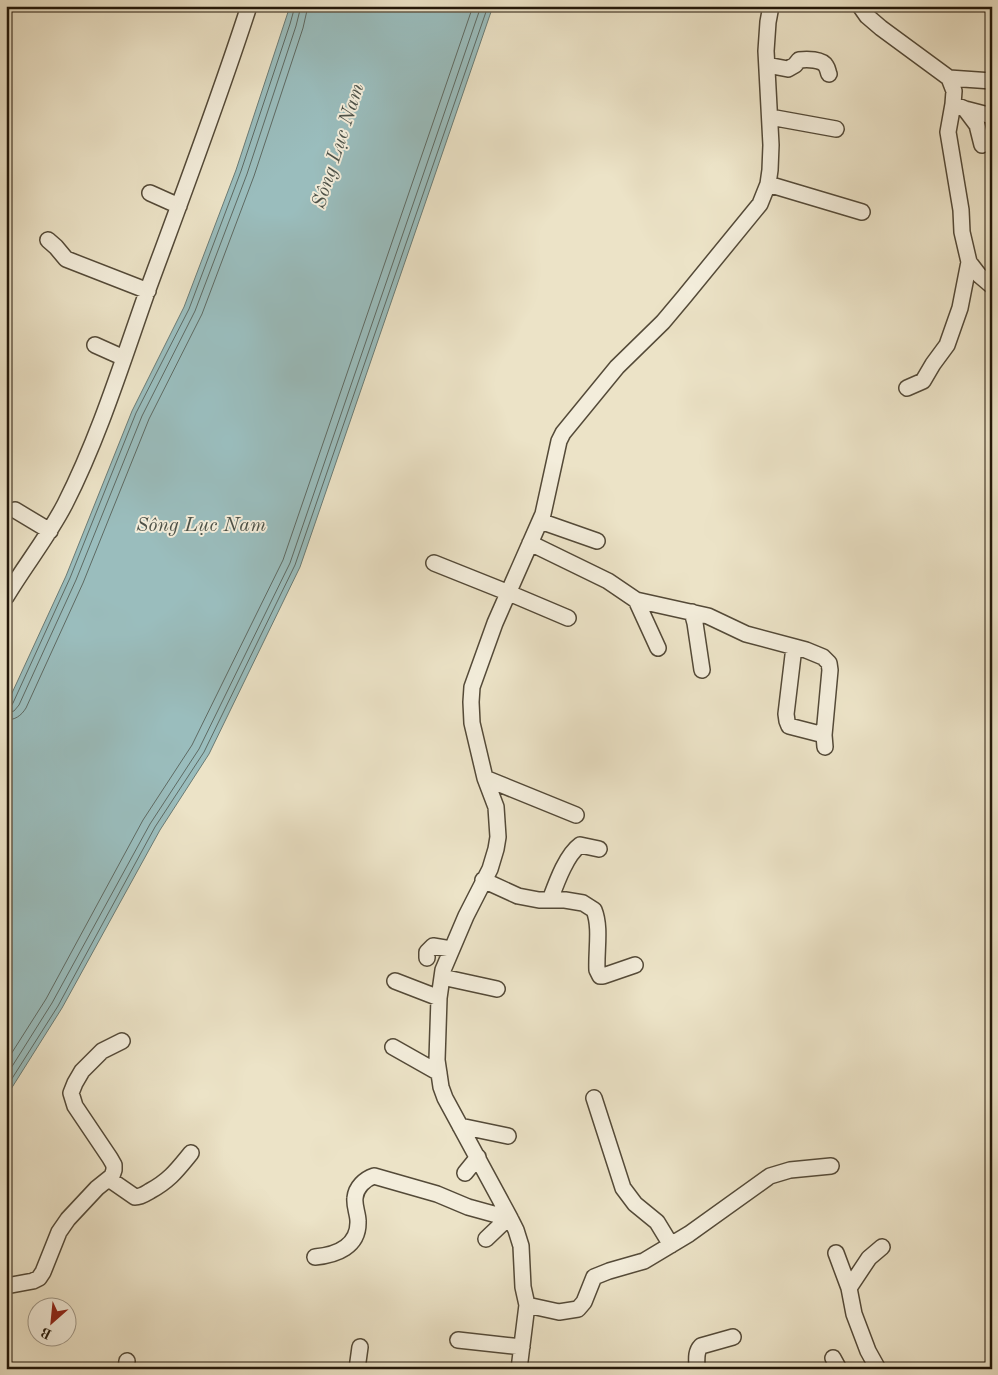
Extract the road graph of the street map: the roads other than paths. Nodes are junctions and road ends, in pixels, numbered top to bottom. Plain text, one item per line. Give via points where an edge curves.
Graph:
1 (249, 6) edge
2 (771, 6) edge
3 (860, 6) edge
4 (767, 65) junction
5 (829, 74) dead end
6 (950, 78) junction
7 (992, 81) edge
8 (959, 106) junction
9 (992, 116) edge
10 (770, 117) junction
11 (836, 129) dead end
12 (982, 145) dead end
13 (768, 184) junction
14 (150, 194) dead end
15 (178, 206) junction
16 (862, 212) dead end
17 (48, 240) dead end
18 (969, 262) junction
19 (992, 286) edge
20 (148, 291) junction
21 (95, 345) dead end
22 (124, 358) junction
23 (907, 388) dead end
24 (15, 510) dead end
25 (540, 521) junction
26 (50, 531) junction
27 (597, 541) dead end
28 (530, 543) junction
29 (434, 563) dead end
30 (509, 593) junction
31 (6, 597) edge
32 (636, 600) junction
33 (692, 612) junction
34 (568, 618) dead end
35 (794, 647) junction
36 (658, 648) dead end
37 (702, 670) dead end
38 (485, 778) junction
39 (576, 815) dead end
40 (599, 849) dead end
41 (483, 880) junction
42 (550, 900) junction
43 (451, 949) junction
44 (426, 958) dead end
45 (635, 965) dead end
46 (442, 977) junction
47 (396, 981) dead end
48 (497, 989) dead end
49 (439, 998) junction
50 (122, 1041) dead end
51 (392, 1047) dead end
52 (439, 1073) junction
53 (594, 1098) dead end
54 (460, 1126) junction
55 (508, 1136) dead end
56 (191, 1152) dead end
57 (478, 1157) junction
58 (831, 1166) dead end
59 (465, 1173) dead end
60 (109, 1179) junction
61 (509, 1218) junction
62 (486, 1239) dead end
63 (671, 1245) junction
64 (882, 1247) dead end
65 (836, 1253) dead end
66 (314, 1257) dead end
67 (6, 1286) edge
68 (849, 1288) junction
69 (527, 1305) junction
70 (733, 1337) dead end
71 (458, 1340) dead end
72 (360, 1347) dead end
73 (522, 1347) junction
74 (357, 1369) edge
75 (519, 1369) edge
76 (697, 1369) edge
77 (878, 1369) edge

1 - 15 street
2 - 4 street
3 - 6 street via 881,28
4 - 5 street via 788,69 799,60 812,60 822,62
4 - 10 street
6 - 7 street
6 - 8 street
8 - 9 street
8 - 12 street via 977,125
8 - 18 street via 948,132
10 - 11 street
10 - 13 street
13 - 16 street
13 - 25 street via 754,212 684,297 617,367 563,433
14 - 15 street
15 - 20 street
17 - 20 street via 66,259
18 - 19 street
18 - 23 street via 960,308 946,344 923,382
20 - 22 street
21 - 22 street
22 - 26 street via 81,470
24 - 26 street
25 - 27 street
25 - 28 street
26 - 31 street
28 - 30 street
28 - 32 street via 608,581
29 - 30 street
30 - 34 street
30 - 38 street via 472,687 472,723
32 - 33 street
32 - 36 street
33 - 35 street via 746,634
33 - 37 street
35 - 35 street via 824,657 829,663 824,741 789,726 787,720
38 - 39 street
38 - 41 street via 496,807 498,837 490,869
40 - 42 street via 580,845 574,850
41 - 42 street via 518,896
41 - 43 street
42 - 45 street via 583,904 594,910 600,976
43 - 44 street via 433,946
43 - 46 street
46 - 48 street
46 - 49 street
47 - 49 street
49 - 52 street
50 - 60 street via 102,1050 82,1070 71,1093 75,1106 114,1165
51 - 52 street
52 - 54 street via 443,1093
53 - 63 street via 623,1188 635,1204 657,1222
54 - 55 street
54 - 57 street
56 - 60 street via 163,1184 140,1197 135,1197
57 - 59 street
57 - 61 street
58 - 63 street via 790,1170 770,1176
60 - 67 street via 68,1218 39,1278
61 - 62 street
61 - 66 street via 374,1176 356,1190 358,1229 355,1238 336,1252
61 - 69 street via 521,1246
63 - 69 street via 644,1261 594,1277 578,1309 559,1312
64 - 68 street via 869,1258
65 - 68 street
68 - 77 street via 854,1314
69 - 73 street
70 - 76 street via 701,1346
71 - 73 street
72 - 74 street
73 - 75 street

